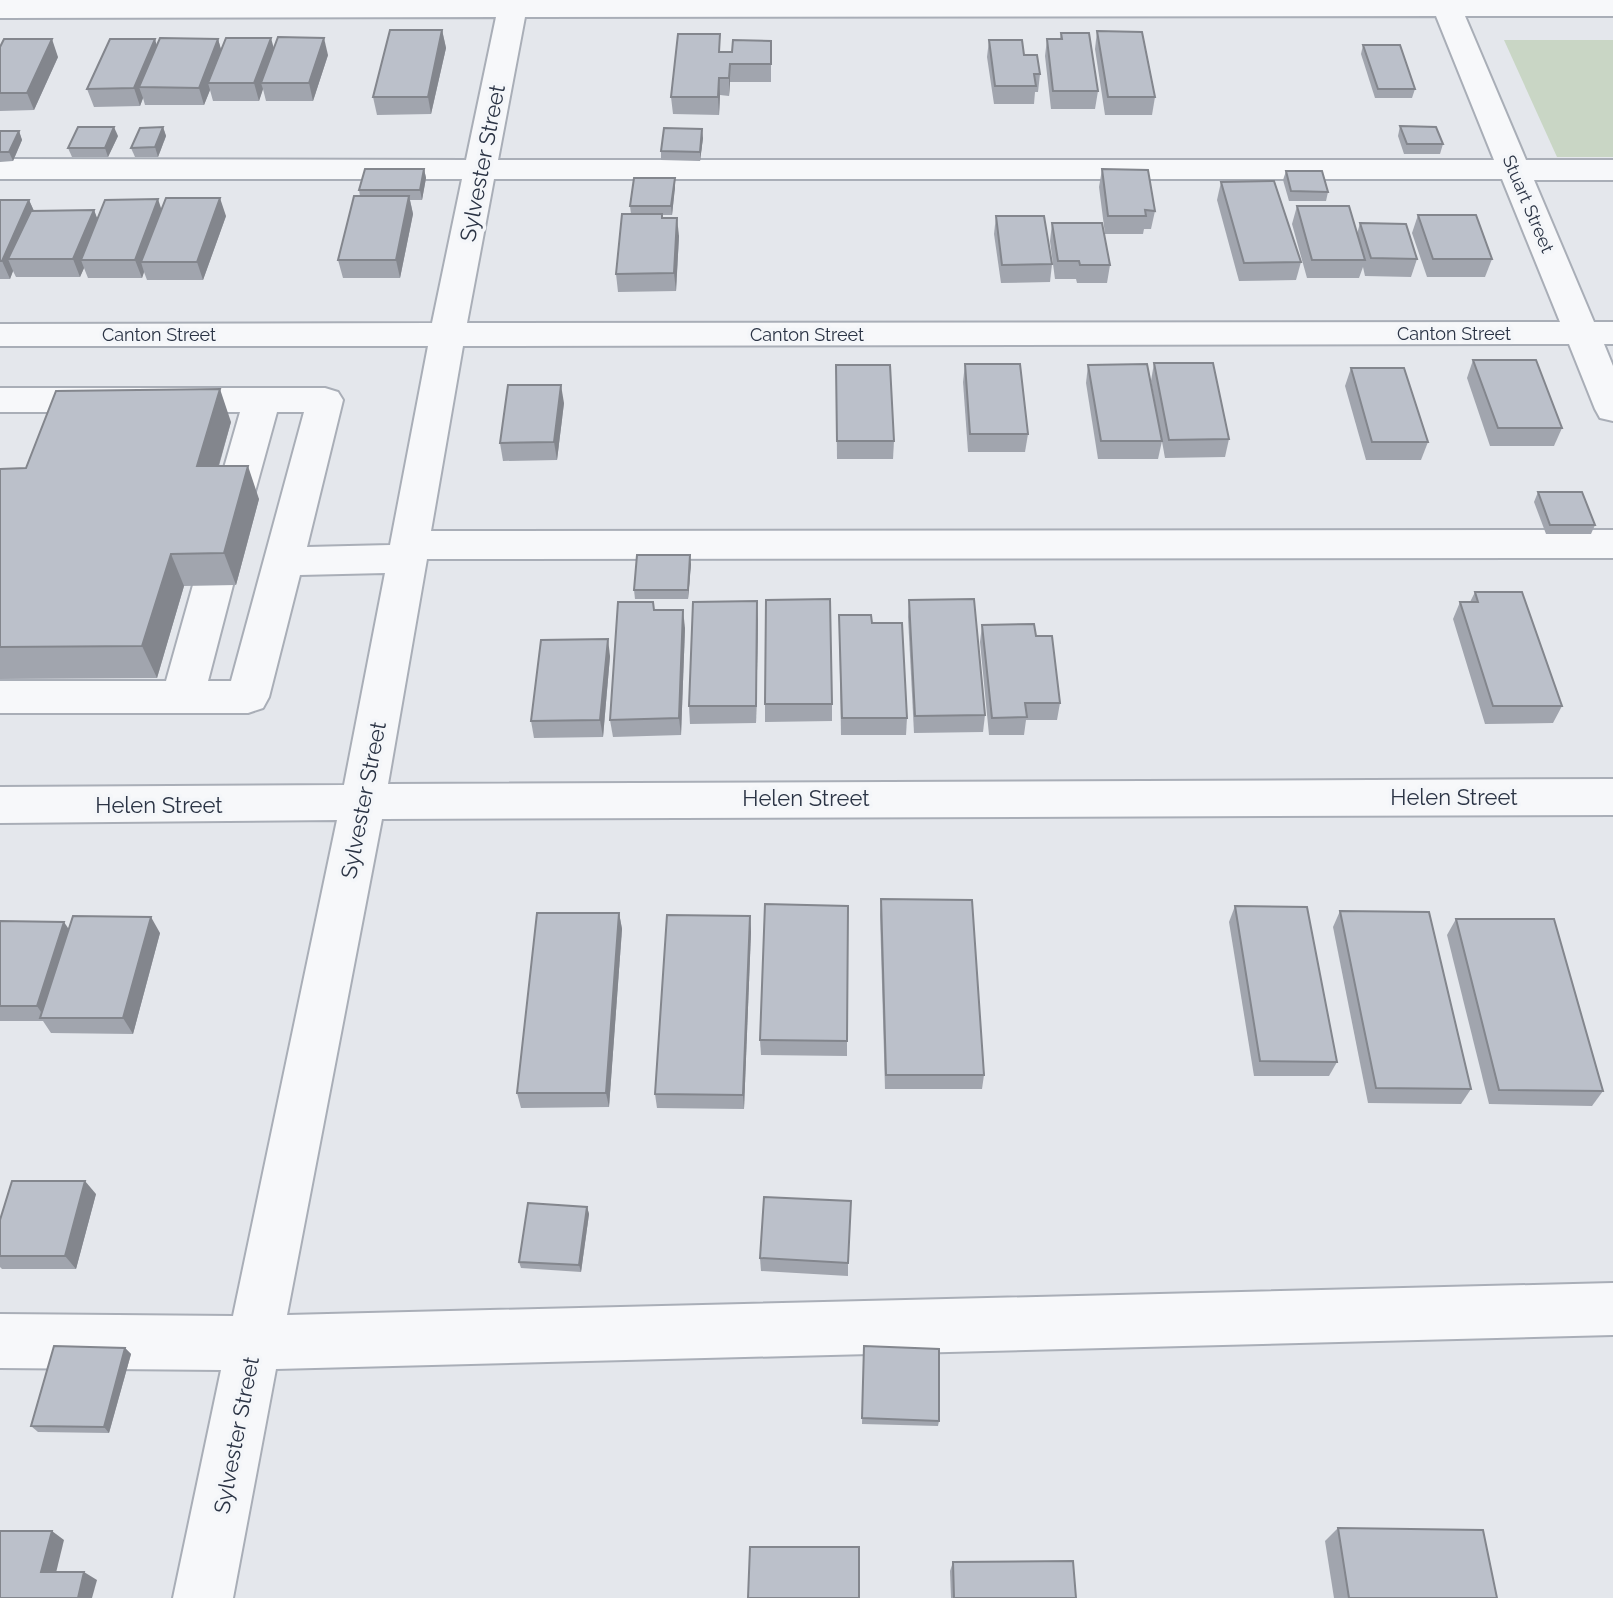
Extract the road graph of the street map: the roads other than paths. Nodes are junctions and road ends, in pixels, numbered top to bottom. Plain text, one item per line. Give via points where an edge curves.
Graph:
1 (513, 4) edge
2 (1445, 4) edge
3 (1613, 7) edge
4 (0, 9) edge
5 (0, 169) edge
6 (1514, 170) junction
7 (1613, 170) edge
8 (481, 171) junction
9 (1598, 334) edge
10 (0, 335) edge
11 (70, 335) junction
12 (447, 336) junction
13 (0, 400) edge
14 (43, 400) junction
15 (262, 400) junction
16 (1613, 409) edge
17 (234, 499) edge
18 (1613, 544) edge
19 (408, 552) junction
20 (283, 561) junction
21 (213, 585) edge
22 (0, 697) edge
23 (183, 697) junction
24 (1613, 797) edge
25 (363, 801) junction
26 (0, 805) edge
27 (1613, 1309) edge
28 (0, 1341) edge
29 (254, 1343) junction
30 (203, 1598) edge

1 - 2 street
1 - 4 street
1 - 8 street, Sylvester Street
2 - 3 street
2 - 6 street, Stuart Street
5 - 8 street
6 - 7 street
6 - 8 street
6 - 9 street, Stuart Street
8 - 12 street, Sylvester Street
9 - 12 street, Canton Street
9 - 16 street, Stuart Street
10 - 11 street, Canton Street
11 - 12 street, Canton Street
11 - 14 street
12 - 19 street, Sylvester Street
13 - 14 street
14 - 15 street
15 - 17 street
15 - 20 street via 325,400
18 - 19 street
19 - 20 street
19 - 25 street, Sylvester Street
20 - 23 street via 248,697
21 - 23 street
22 - 23 street
24 - 25 street, Helen Street
25 - 26 street, Helen Street
25 - 29 street, Sylvester Street
27 - 29 street
28 - 29 street
29 - 30 street, Sylvester Street

